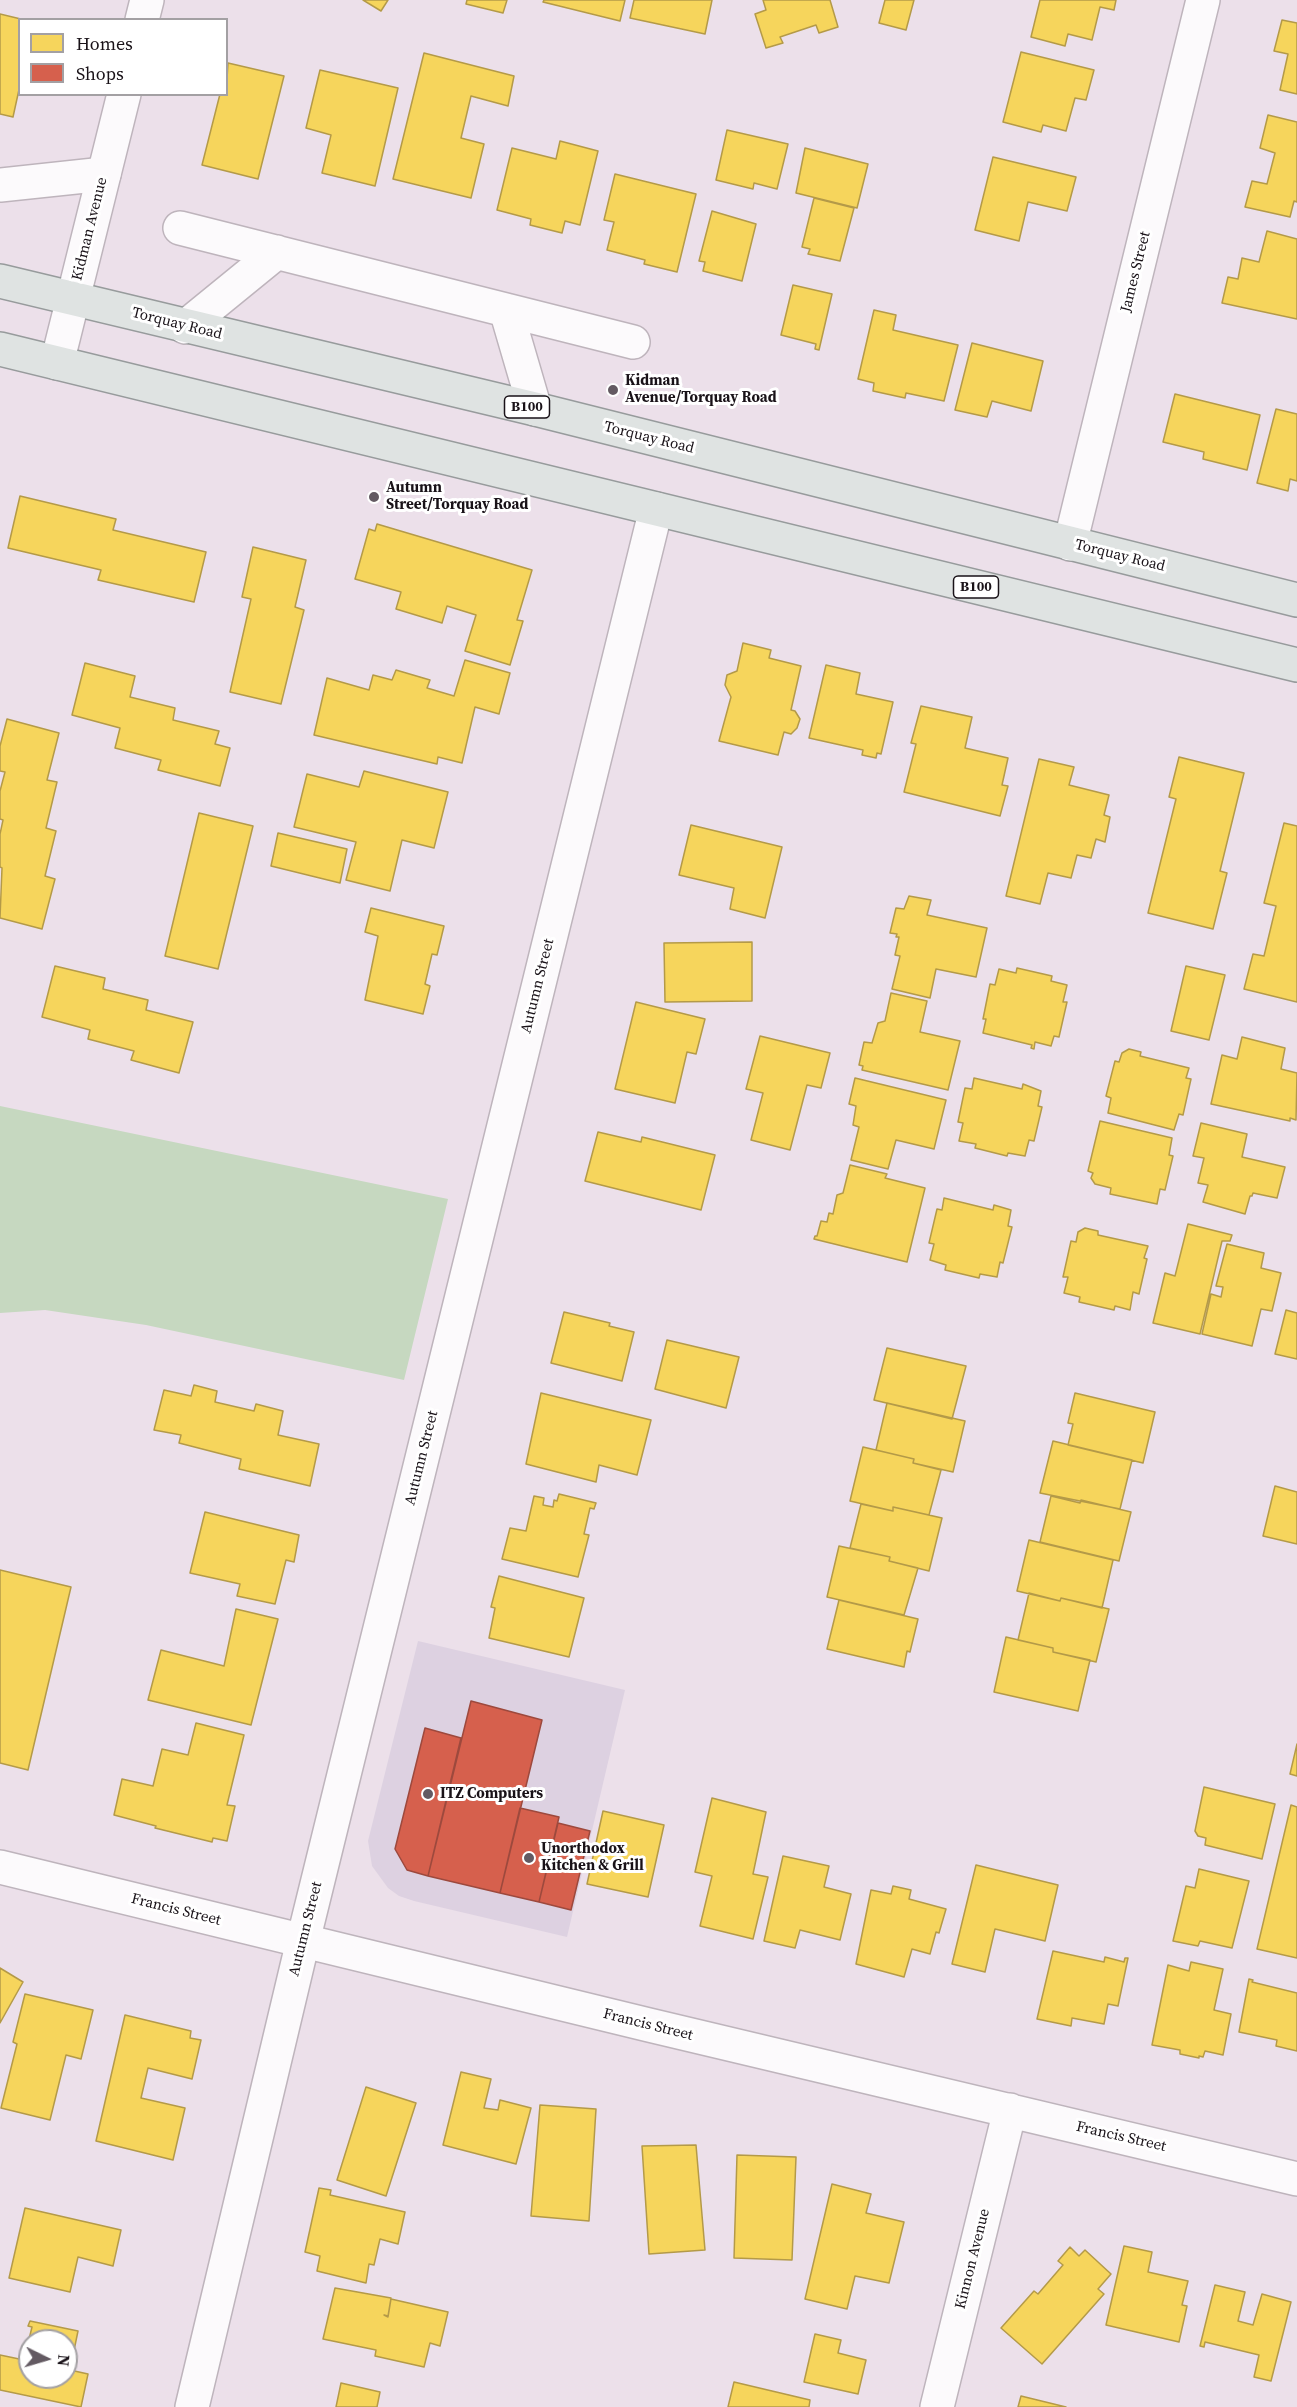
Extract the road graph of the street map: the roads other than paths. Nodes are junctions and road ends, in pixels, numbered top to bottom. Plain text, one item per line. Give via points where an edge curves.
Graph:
1 (147, 0) edge
2 (1203, 0) edge
3 (142, 18) edge
4 (124, 96) edge
5 (104, 174) junction
6 (0, 185) edge
7 (180, 228) dead end
8 (277, 252) junction
9 (0, 281) edge
10 (72, 299) junction
11 (506, 310) junction
12 (185, 327) junction
13 (633, 342) dead end
14 (0, 349) edge
15 (57, 363) junction
16 (535, 409) junction
17 (656, 509) junction
18 (1070, 544) junction
19 (1297, 600) edge
20 (1297, 665) edge
21 (0, 1867) edge
22 (303, 1941) junction
23 (1010, 2110) junction
24 (1297, 2178) edge
25 (192, 2407) edge
26 (937, 2407) edge

1 - 3 street
2 - 18 street, James Street
4 - 5 street, Kidman Avenue
5 - 6 street
5 - 10 street, Kidman Avenue
7 - 8 street
8 - 11 street
8 - 12 street
9 - 10 main road, Torquay Road / B100
10 - 12 main road, Torquay Road / B100
10 - 15 street, Kidman Avenue
11 - 13 street
11 - 16 street
12 - 16 main road, Torquay Road / B100
14 - 15 main road, B100
15 - 17 main road, B100
16 - 18 main road, Torquay Road / B100
17 - 20 main road, B100
17 - 22 street, Autumn Street
18 - 19 main road, Torquay Road / B100
21 - 22 street, Francis Street
22 - 23 street, Francis Street
22 - 25 street, Autumn Street
23 - 24 street, Francis Street
23 - 26 street, Kinnon Avenue

